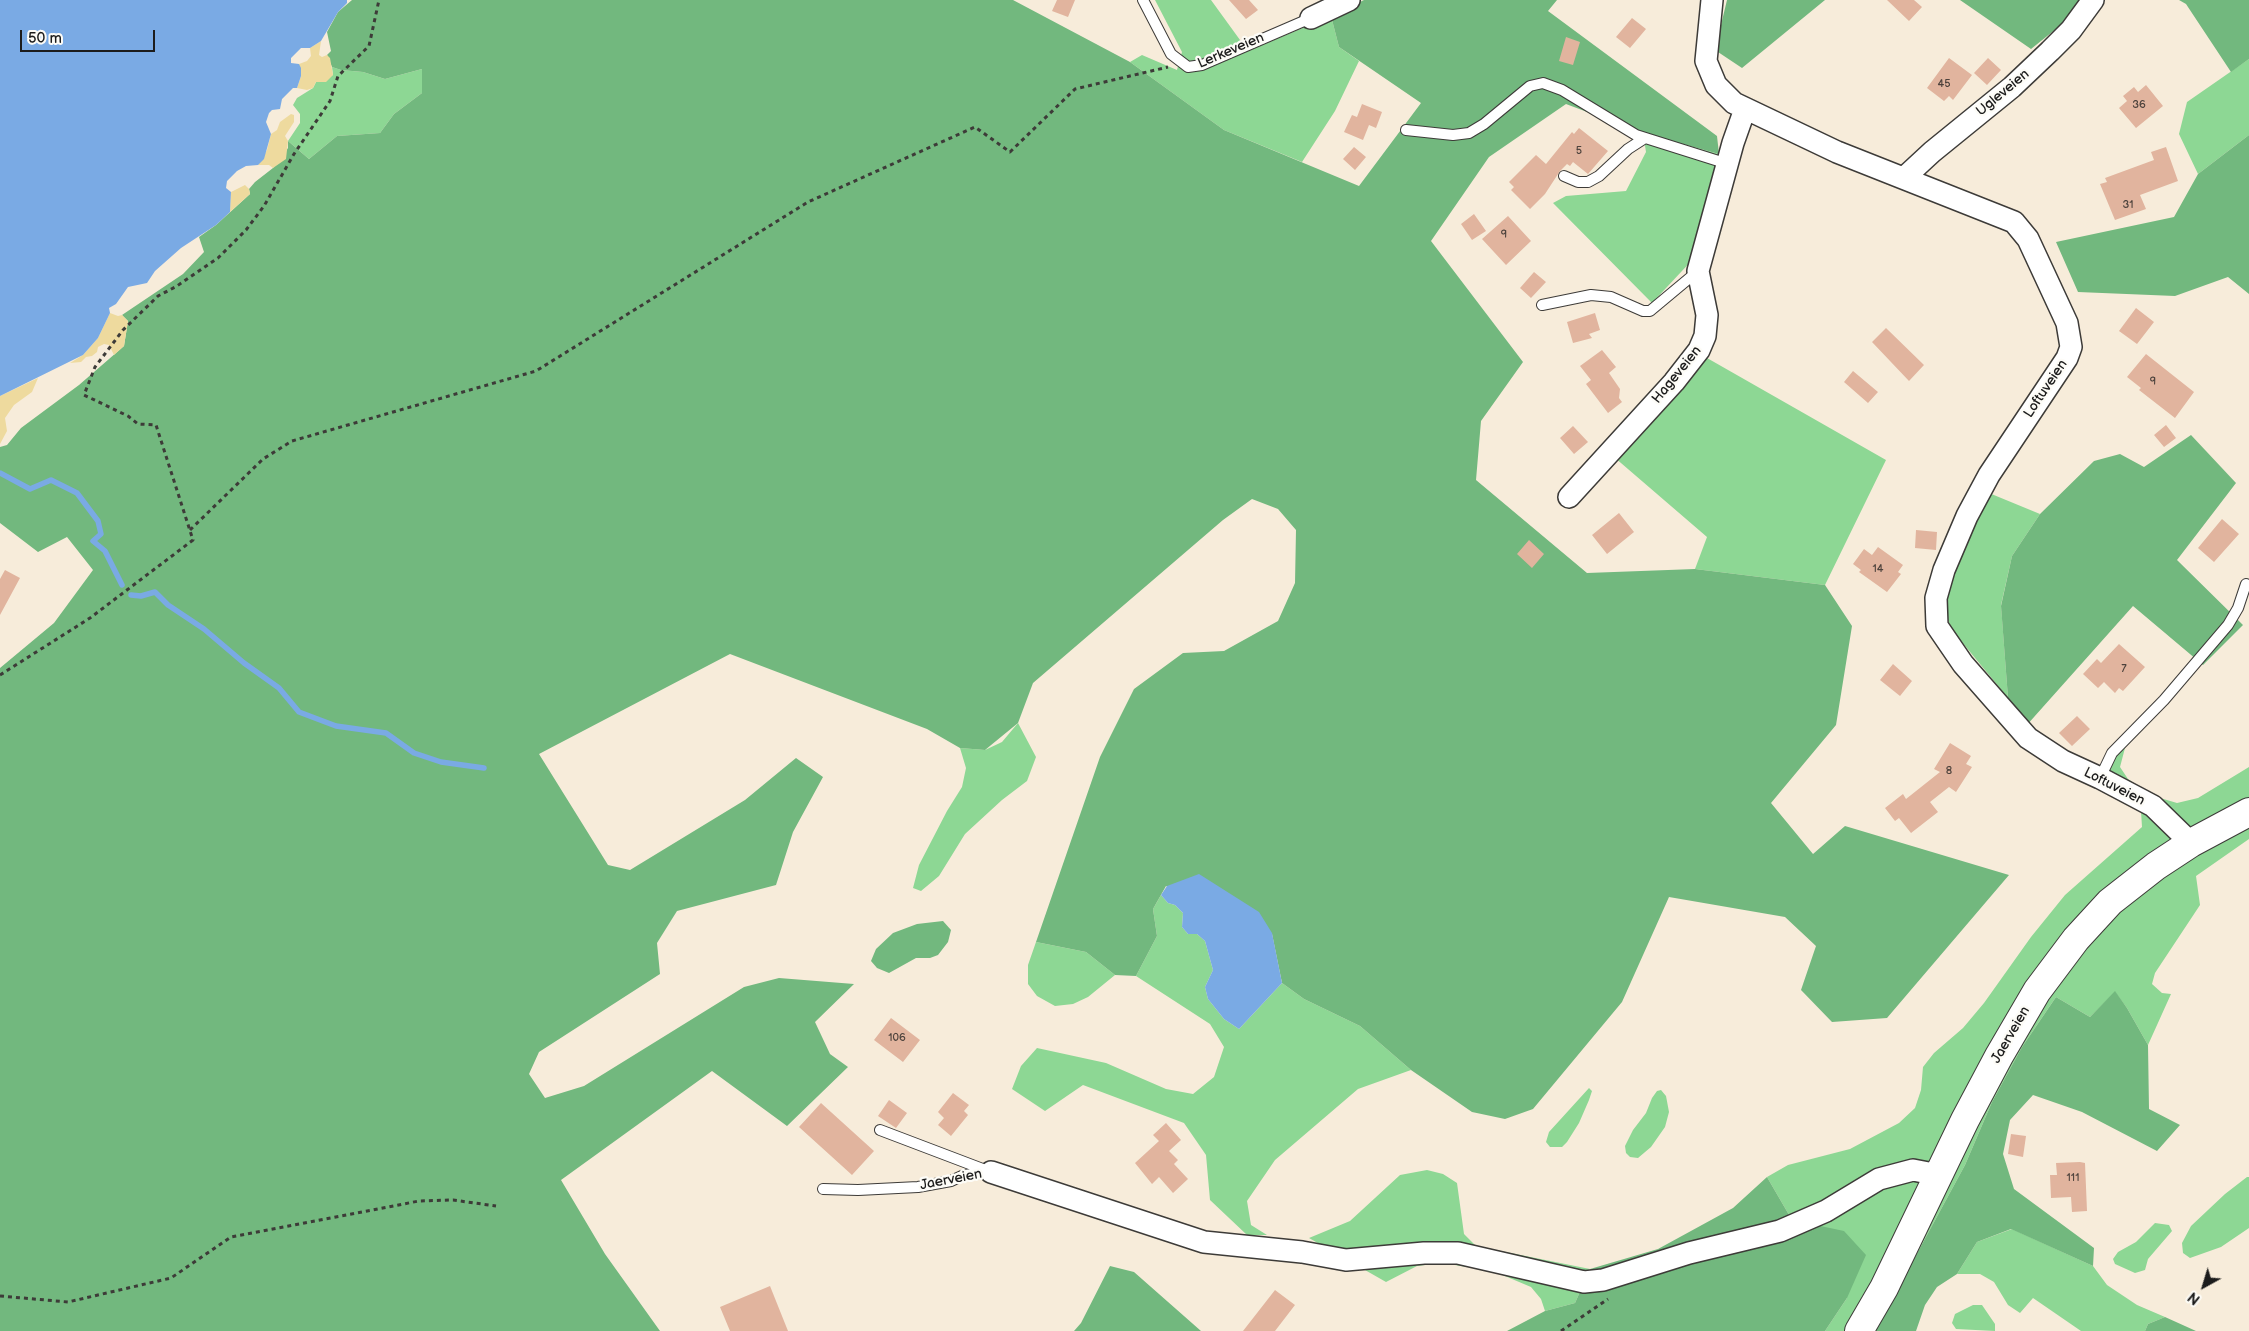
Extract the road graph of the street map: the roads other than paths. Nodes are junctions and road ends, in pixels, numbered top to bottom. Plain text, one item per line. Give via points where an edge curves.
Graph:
1 (1143, 0) edge
2 (1349, 0) edge
3 (1712, 0) edge
4 (2094, 0) edge
5 (1310, 18) joint
6 (1745, 109) junction
7 (1406, 130) dead end
8 (1645, 138) junction
9 (1728, 164) junction
10 (1564, 176) dead end
11 (1905, 177) junction
12 (1698, 271) junction
13 (1542, 305) dead end
14 (1569, 497) dead end
15 (2246, 584) dead end
16 (2100, 778) junction
17 (2249, 812) edge
18 (2190, 843) junction
19 (880, 1130) dead end
20 (991, 1172) junction
21 (1939, 1175) junction
22 (823, 1188) dead end
23 (1859, 1331) edge

1 - 5 lane, Lerkeveien via 1171,54 1188,67 1202,65
2 - 5 street, Lerkeveien
3 - 6 street, Loftuveien via 1706,48 1710,76 1726,96
4 - 11 street, Ugleveien via 2072,30 2012,87
6 - 9 street, Hageveien
6 - 11 street, Loftuveien via 1837,152
7 - 8 lane via 1453,135 1469,133 1530,86 1543,82
8 - 9 lane
8 - 10 lane via 1588,182
9 - 12 street, Hageveien
11 - 16 street, Loftuveien via 2018,225 2028,239 2067,323 2072,342 2067,358 1977,496 1944,570 1935,610 1938,626 1948,645 2014,724 2063,762
12 - 13 lane via 1650,311 1610,297 1591,295
12 - 14 street, Hageveien via 1707,315 1705,336 1699,350
15 - 16 lane via 2228,625 2160,705 2112,753
16 - 18 street, Loftuveien via 2153,806
17 - 18 main road, Jaerveien
18 - 21 main road, Jaerveien via 2110,902 2076,938 2037,990 1999,1056
19 - 20 lane, Jaerveien
20 - 21 street via 1204,1242 1346,1260 1424,1252 1458,1253 1584,1282 1603,1280 1689,1253 1780,1231 1826,1211 1879,1179 1913,1170
20 - 22 lane, Jaerveien via 918,1187
21 - 23 main road, Jaerveien via 1884,1288

